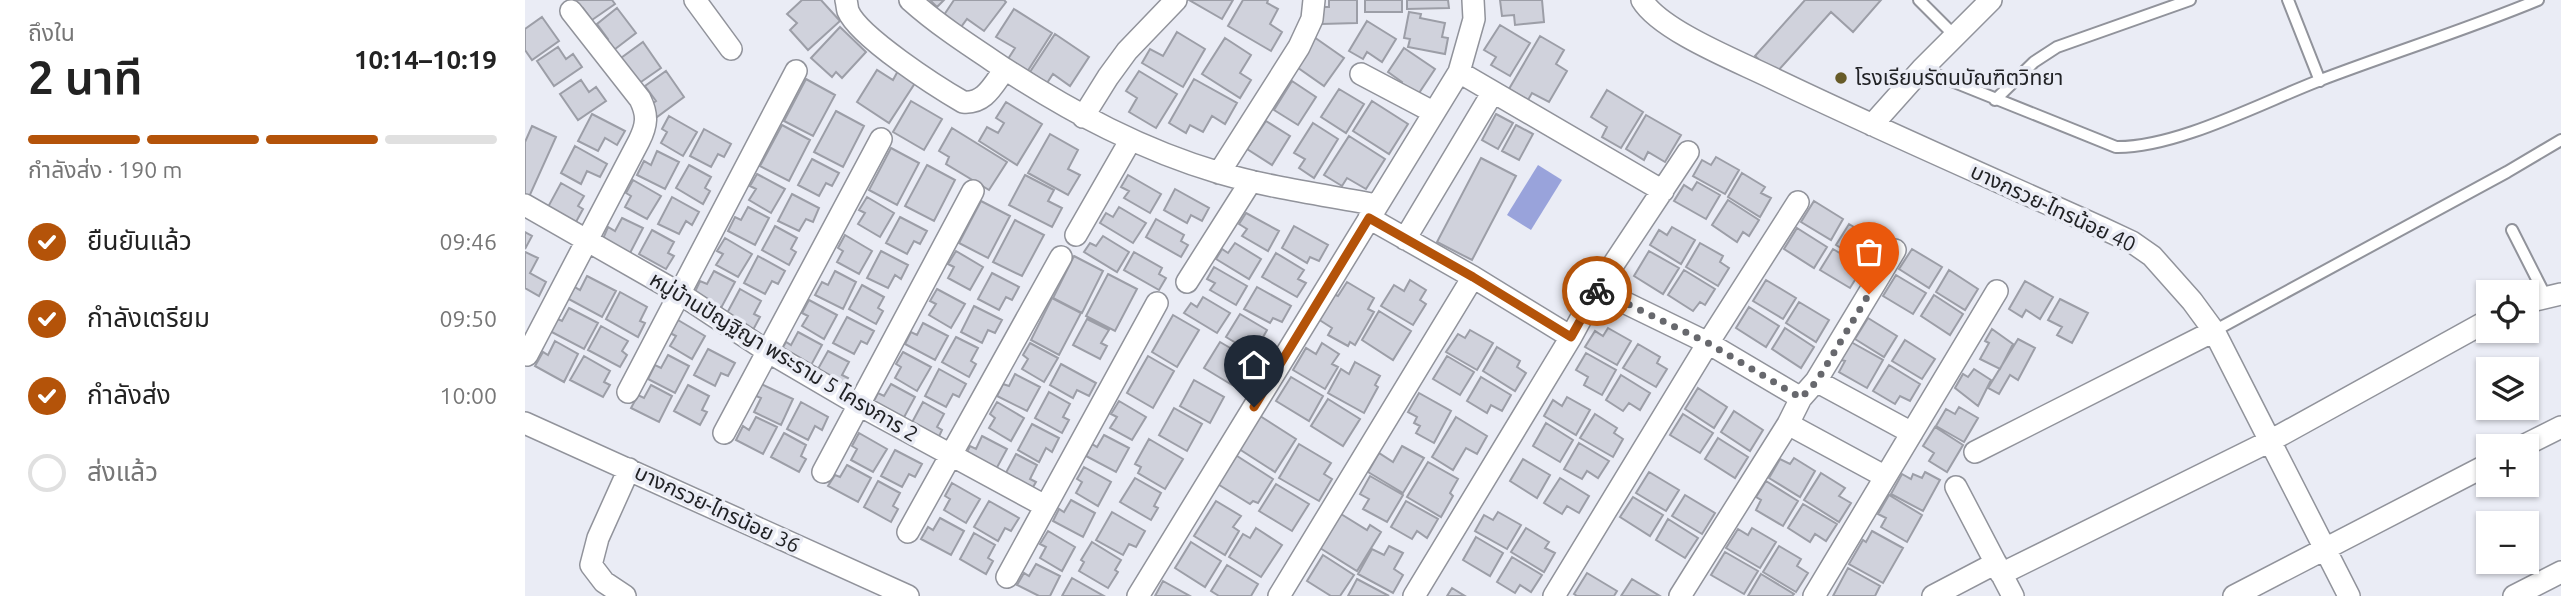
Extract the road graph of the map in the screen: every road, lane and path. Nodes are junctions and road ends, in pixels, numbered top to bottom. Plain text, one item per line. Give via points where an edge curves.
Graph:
1 (695, 0) edge
2 (846, 0) edge
3 (910, 0) edge
4 (1176, 0) edge
5 (1314, 0) edge
6 (1473, 0) edge
7 (1642, 0) edge
8 (1919, 0) edge
9 (1991, 0) edge
10 (2190, 0) edge
11 (2288, 0) edge
12 (2538, 0) edge
13 (571, 11) dead end
14 (1955, 36) junction
15 (731, 49) dead end
16 (1005, 69) junction
17 (1922, 69) junction
18 (796, 71) dead end
19 (1459, 72) junction
20 (1361, 74) dead end
21 (2320, 80) junction
22 (1493, 92) junction
23 (1995, 100) junction
24 (1433, 112) junction
25 (1083, 117) junction
26 (1872, 125) junction
27 (881, 139) dead end
28 (2561, 140) edge
29 (1130, 141) junction
30 (1688, 152) dead end
31 (1219, 173) junction
32 (1251, 181) junction
33 (973, 191) dead end
34 (1663, 191) junction
35 (1798, 202) dead end
36 (525, 205) edge
37 (1373, 212) junction
38 (2512, 230) dead end
39 (1076, 234) dead end
40 (1405, 239) junction
41 (585, 241) junction
42 (1895, 250) dead end
43 (1061, 257) dead end
44 (1473, 277) junction
45 (1187, 282) dead end
46 (1597, 289) junction
47 (1997, 291) dead end
48 (679, 293) junction
49 (2545, 298) edge
50 (1157, 303) dead end
51 (2476, 327) edge
52 (2214, 331) junction
53 (1571, 337) junction
54 (1708, 343) junction
55 (767, 351) junction
56 (527, 355) dead end
57 (1817, 381) junction
58 (628, 392) dead end
59 (1801, 398) junction
60 (859, 405) junction
61 (525, 423) edge
62 (1788, 424) junction
63 (2561, 426) edge
64 (724, 433) dead end
65 (1912, 433) junction
66 (2539, 438) edge
67 (2270, 441) junction
68 (1975, 452) dead end
69 (950, 455) junction
70 (629, 470) junction
71 (2476, 471) edge
72 (823, 472) dead end
73 (1884, 477) junction
74 (1956, 487) dead end
75 (1045, 506) junction
76 (908, 532) dead end
77 (2325, 549) junction
78 (1999, 568) junction
79 (2561, 572) edge
80 (1007, 577) dead end
81 (625, 596) edge
82 (908, 596) edge
83 (1138, 596) edge
84 (1279, 596) edge
85 (1414, 596) edge
86 (1553, 596) edge
87 (1680, 596) edge
88 (1814, 596) edge
89 (1934, 596) edge
90 (2013, 596) edge
91 (2234, 596) edge
92 (2349, 596) edge
93 (2514, 596) edge

1 - 15 street
2 - 16 street via 848,11 867,34 963,102 983,99
3 - 16 street
4 - 25 street via 1127,51
5 - 31 street via 1312,19 1299,47
6 - 19 street via 1473,19
7 - 26 street, บางกรวย-ไทรน้อย 40 via 1667,23 1712,49
8 - 14 lane
9 - 14 street
10 - 23 lane via 2057,47 2034,62
11 - 21 lane
12 - 21 lane
13 - 41 street via 646,111 645,130
14 - 17 street
16 - 25 street
17 - 23 lane
17 - 26 street
18 - 48 street
19 - 22 street
19 - 24 street
20 - 24 street
21 - 23 lane via 2217,122 2130,148 2116,148
22 - 34 street
22 - 40 street
24 - 37 street
25 - 29 street
26 - 52 street, บางกรวย-ไทรน้อย 40 via 2132,242 2152,256
27 - 55 street
28 - 52 lane
29 - 31 street
29 - 39 street
30 - 34 street
31 - 32 street
32 - 37 street
32 - 45 street
33 - 60 street
34 - 46 street
35 - 54 street
36 - 41 street, หมู่บ้านปัญฐิญา พระราม 5 โครงการ 2
37 - 40 street
37 - 83 street
38 - 49 lane
40 - 44 street
41 - 48 street, หมู่บ้านปัญฐิญา พระราม 5 โครงการ 2
41 - 56 street
42 - 57 street
43 - 69 street
44 - 53 street
44 - 84 street
46 - 53 street
46 - 54 street
47 - 65 street
48 - 55 street, หมู่บ้านปัญฐิญา พระราม 5 โครงการ 2
48 - 58 street
50 - 75 street
51 - 67 street
52 - 67 street, บางกรวย-ไทรน้อย 40
52 - 68 street
53 - 85 street
54 - 59 street
54 - 86 street
55 - 60 street, หมู่บ้านปัญฐิญา พระราม 5 โครงการ 2
55 - 64 street
57 - 59 street
57 - 65 street
59 - 62 street
60 - 69 street, หมู่บ้านปัญฐิญา พระราม 5 โครงการ 2
60 - 72 street
61 - 70 street, บางกรวย-ไทรน้อย 36
62 - 73 street
62 - 87 street
63 - 66 street
65 - 73 street
67 - 77 street, บางกรวย-ไทรน้อย 40
67 - 78 street
69 - 75 street, หมู่บ้านปัญฐิญา พระราม 5 โครงการ 2
69 - 76 street
70 - 81 street via 591,565 604,582
70 - 82 street, บางกรวย-ไทรน้อย 36
71 - 77 street
73 - 88 street
74 - 78 street
75 - 80 street
77 - 91 street
77 - 92 street, บางกรวย-ไทรน้อย 40
78 - 89 street
78 - 90 street
79 - 93 street

